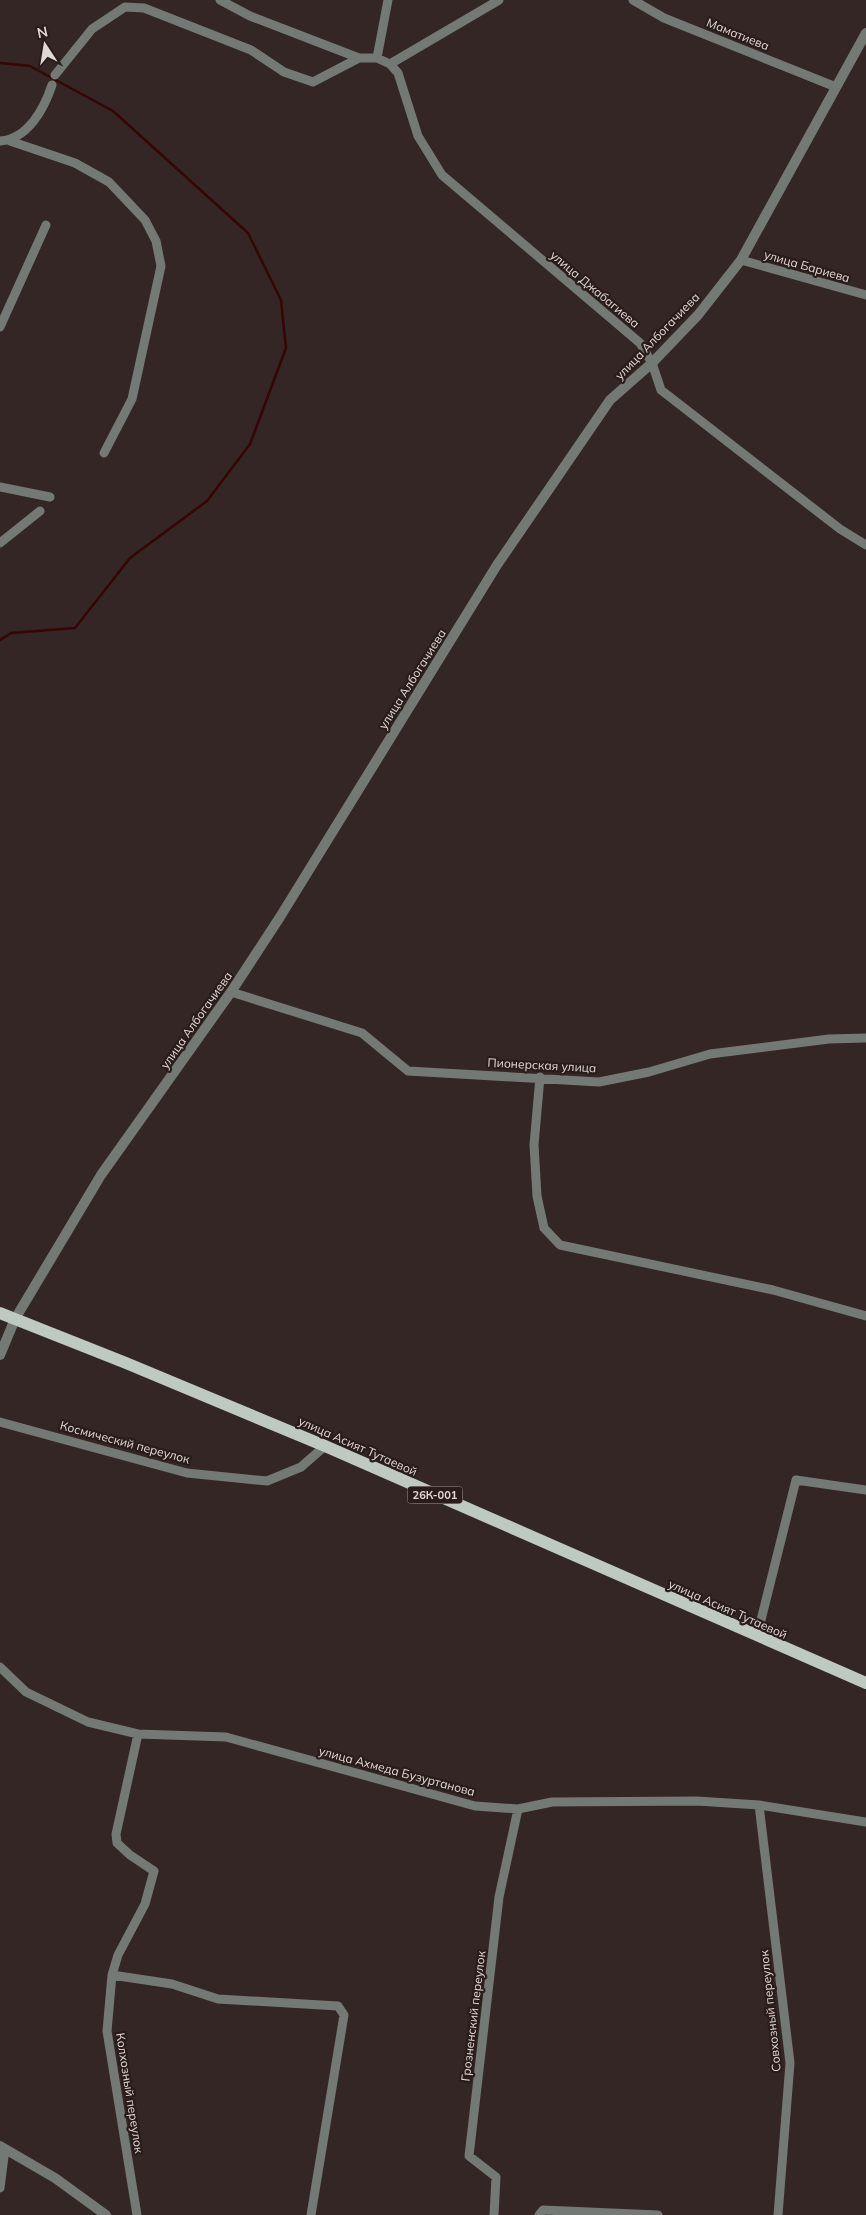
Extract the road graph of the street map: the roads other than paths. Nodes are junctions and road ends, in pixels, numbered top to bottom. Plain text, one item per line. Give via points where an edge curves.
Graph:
1 (220, 0) edge
2 (388, 0) edge
3 (499, 0) edge
4 (633, 0) edge
5 (866, 33) edge
6 (359, 58) junction
7 (377, 58) junction
8 (390, 64) junction
9 (55, 75) dead end
10 (52, 85) dead end
11 (836, 87) junction
12 (0, 141) edge
13 (10, 141) junction
14 (46, 225) dead end
15 (741, 260) junction
16 (866, 295) edge
17 (0, 327) edge
18 (652, 363) junction
19 (104, 453) dead end
20 (0, 487) edge
21 (50, 497) dead end
22 (40, 511) dead end
23 (0, 543) edge
24 (866, 545) edge
25 (231, 992) junction
26 (866, 1038) edge
27 (540, 1077) junction
28 (0, 1313) edge
29 (866, 1316) edge
30 (15, 1319) junction
31 (0, 1355) edge
32 (0, 1422) edge
33 (325, 1446) junction
34 (866, 1490) edge
35 (757, 1636) junction
36 (0, 1667) edge
37 (866, 1683) edge
38 (138, 1734) junction
39 (759, 1805) junction
40 (518, 1808) junction
41 (866, 1822) edge
42 (112, 1975) junction
43 (2, 2147) edge
44 (0, 2188) edge
45 (106, 2215) edge
46 (137, 2215) edge
47 (311, 2215) edge
48 (494, 2215) edge
49 (539, 2215) edge
50 (658, 2215) edge
51 (778, 2215) edge

1 - 6 street via 250,16
2 - 7 street
3 - 8 street
4 - 11 street, Маматиева via 664,18
5 - 11 street, улица Албогачиева
6 - 7 street
6 - 9 street via 313,82 284,72 251,50 144,8 126,7 92,29
7 - 8 street
8 - 18 street, улица Джабагиева via 398,73 418,136 442,176 640,344
10 - 13 street via 34,121
11 - 15 street, улица Албогачиева
12 - 13 street
13 - 19 street via 75,163 109,182 145,220 156,241 161,266 132,399
14 - 17 street
15 - 16 street, улица Бариева
15 - 18 street, улица Албогачиева via 698,315
18 - 24 street, улица Джабагиева via 661,390 833,524
18 - 25 street, улица Албогачиева via 610,400 497,565
20 - 21 street
22 - 23 street
25 - 27 street, Пионерская улица via 362,1033 408,1071
25 - 30 street, улица Албогачиева via 101,1175
26 - 27 street, Пионерская улица via 829,1039 710,1054 600,1082
27 - 29 street via 534,1145 538,1196 544,1228 560,1246 773,1290
28 - 30 main road, улица Асият Тутаевой / 26К-001
30 - 31 street, улица Албогачиева
30 - 33 main road, улица Асият Тутаевой / 26К-001
32 - 33 street, Космический переулок via 187,1473 267,1481 301,1467
33 - 35 main road, улица Асият Тутаевой / 26К-001
34 - 35 street via 796,1480
35 - 37 main road, улица Асият Тутаевой / 26К-001
36 - 38 street, улица Ахмеда Бузуртанова via 26,1692 88,1722
38 - 40 street, улица Ахмеда Бузуртанова via 226,1737 475,1806
38 - 42 street, Колхозный переулок via 117,1843 154,1870 145,1904 118,1955
39 - 40 street, улица Ахмеда Бузуртанова via 697,1801 552,1802
39 - 41 street, улица Ахмеда Бузуртанова
39 - 51 street, Совхозный переулок via 790,2063
40 - 48 street, Грозненский переулок via 499,1897 469,2156 496,2178
42 - 46 street, Колхозный переулок via 107,2031
42 - 47 street via 172,1984 218,1999 338,2006 344,2014
43 - 44 street
43 - 45 street via 55,2178
49 - 50 street via 543,2210

